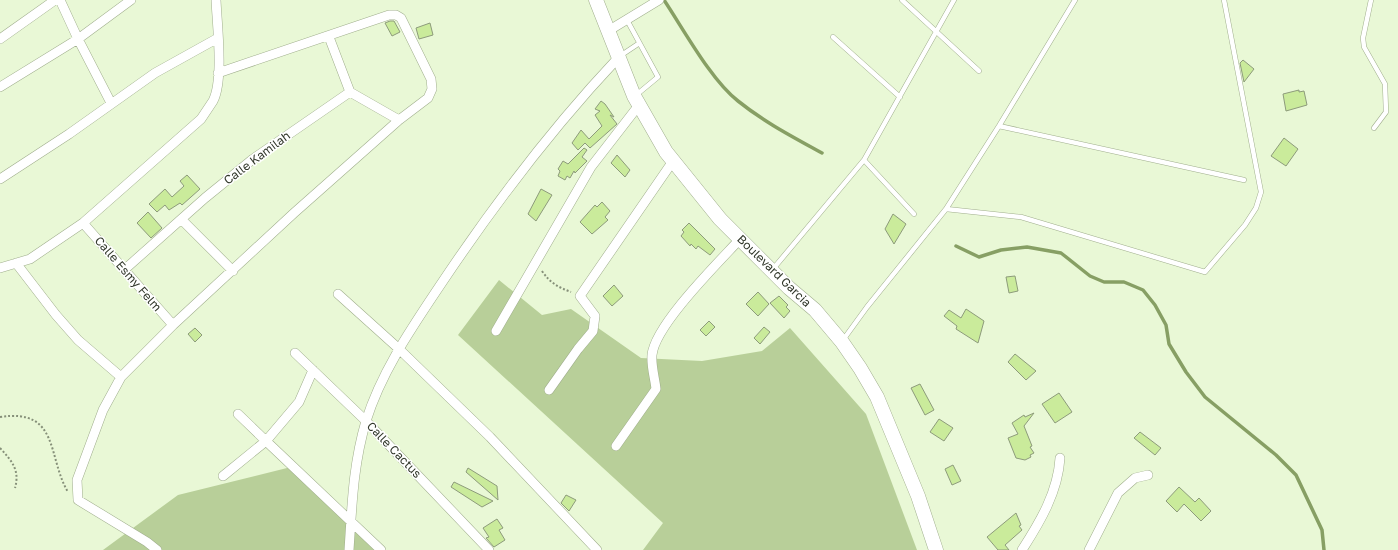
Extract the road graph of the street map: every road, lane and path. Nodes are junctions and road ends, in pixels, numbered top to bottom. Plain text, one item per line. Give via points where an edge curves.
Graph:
1 (54, 0) edge
2 (60, 0) edge
3 (131, 0) edge
4 (216, 0) edge
5 (596, 0) edge
6 (659, 0) edge
7 (902, 0) edge
8 (954, 0) edge
9 (1075, 0) edge
10 (1224, 0) edge
11 (1371, 0) edge
12 (627, 20) junction
13 (608, 31) junction
14 (936, 32) junction
15 (329, 37) junction
16 (833, 37) dead end
17 (218, 38) junction
18 (0, 39) edge
19 (78, 39) junction
20 (638, 44) junction
21 (618, 58) junction
22 (979, 71) dead end
23 (218, 73) junction
24 (0, 87) edge
25 (350, 92) junction
26 (900, 97) junction
27 (637, 101) junction
28 (111, 104) junction
29 (399, 120) junction
30 (999, 126) junction
31 (1374, 128) dead end
32 (864, 160) junction
33 (673, 161) junction
34 (0, 179) edge
35 (1244, 180) dead end
36 (946, 209) junction
37 (914, 214) dead end
38 (182, 220) junction
39 (83, 223) junction
40 (740, 239) junction
41 (537, 259) junction
42 (16, 263) junction
43 (0, 268) edge
44 (124, 270) junction
45 (233, 271) junction
46 (772, 271) junction
47 (338, 294) dead end
48 (580, 296) junction
49 (173, 325) junction
50 (496, 331) dead end
51 (842, 342) junction
52 (398, 348) junction
53 (295, 353) dead end
54 (313, 370) junction
55 (121, 376) junction
56 (549, 390) dead end
57 (238, 414) dead end
58 (0, 417) edge
59 (366, 421) junction
60 (266, 441) junction
61 (616, 446) dead end
62 (0, 448) edge
63 (1060, 458) dead end
64 (1148, 475) dead end
65 (223, 476) dead end
66 (14, 488) dead end
67 (78, 500) junction
68 (351, 523) junction
69 (146, 546) edge
70 (157, 550) edge
71 (349, 550) edge
72 (381, 550) edge
73 (489, 550) edge
74 (597, 550) edge
75 (936, 550) edge
76 (1022, 550) edge
77 (1089, 550) edge

1 - 18 street
2 - 19 street
3 - 19 street
4 - 17 street
5 - 13 main road, Boulevard Garcia
6 - 12 street
7 - 14 lane
8 - 14 lane
9 - 30 lane
10 - 36 lane via 1261,192 1256,208 1245,225 1205,272 1021,217
11 - 31 lane via 1363,38 1364,47 1385,84 1386,112
12 - 13 street
12 - 20 lane
13 - 21 main road, Boulevard Garcia
14 - 22 lane
14 - 26 lane
15 - 23 street
15 - 25 street
15 - 29 street via 389,15 400,18 431,78 432,89 428,98
16 - 26 lane
17 - 23 street
17 - 28 street via 155,73
19 - 24 street
19 - 28 street
20 - 21 lane
20 - 27 lane via 658,77
21 - 27 main road, Boulevard Garcia
21 - 52 street via 548,137 486,218
23 - 39 street via 213,100 201,119
25 - 29 street
25 - 38 street, Calle Kamilah via 253,159
26 - 32 lane
27 - 33 main road, Boulevard Garcia
27 - 41 street via 591,167
28 - 34 street
29 - 45 street via 299,208
30 - 35 lane
30 - 36 lane
32 - 37 lane
32 - 46 lane
33 - 40 main road, Boulevard Garcia via 720,219
33 - 48 street
36 - 51 lane
38 - 44 street, Calle Kamilah
38 - 45 street
39 - 42 street via 30,259
39 - 44 street, Calle Esmy Felm
40 - 46 main road, Boulevard Garcia
40 - 61 street via 688,295 659,334 652,355 656,389
41 - 48 path via 548,280
41 - 50 street
42 - 43 street
42 - 55 street via 78,340
44 - 49 street, Calle Esmy Felm
45 - 49 street
46 - 51 main road, Boulevard Garcia via 815,310
47 - 52 street
48 - 56 street via 595,316 593,331
49 - 55 street
51 - 75 main road, Boulevard Garcia via 878,397 918,496
52 - 59 street
52 - 74 street via 490,437
53 - 54 street, Calle Cactus
54 - 59 street, Calle Cactus
54 - 60 street via 299,402
55 - 67 street via 103,410 77,480
57 - 60 street
58 - 67 path via 15,415 42,425 48,435 62,482 68,494
59 - 68 street via 354,474
59 - 73 street, Calle Cactus
60 - 65 street
60 - 68 street
62 - 66 path via 10,459 17,474
63 - 76 street via 1054,491
64 - 77 street via 1135,478 1118,493
67 - 69 street
68 - 71 street
68 - 72 street
69 - 70 street

